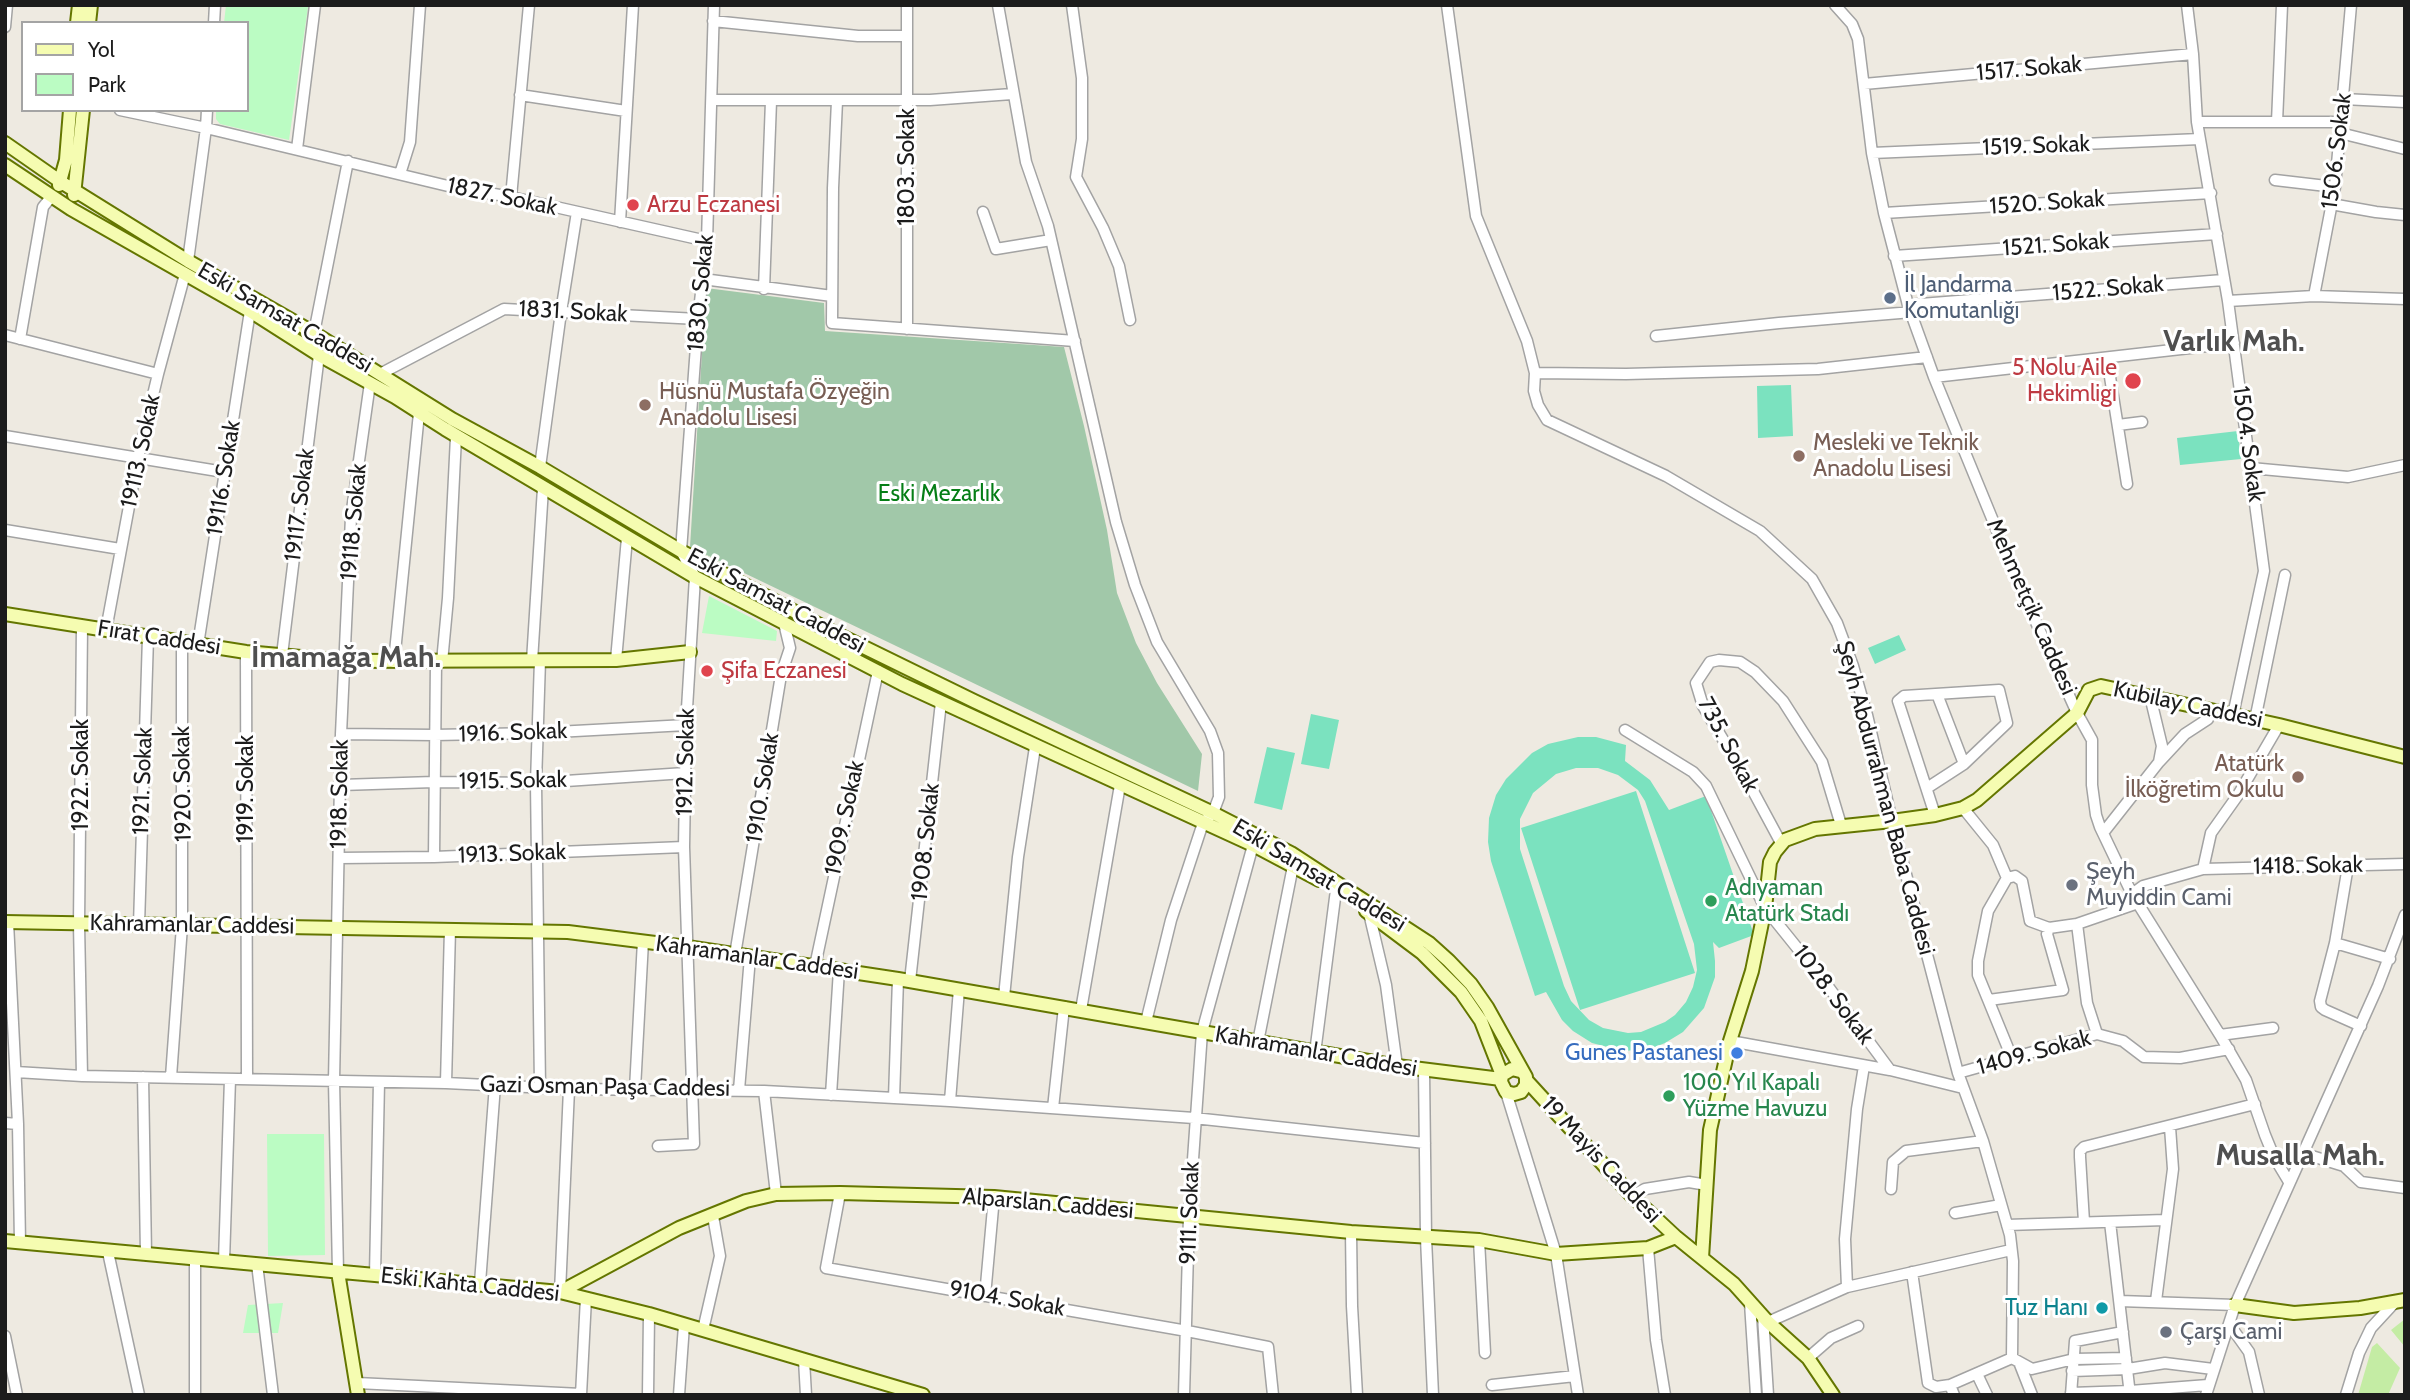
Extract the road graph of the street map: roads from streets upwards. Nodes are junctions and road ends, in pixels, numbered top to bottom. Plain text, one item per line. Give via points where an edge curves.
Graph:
1 (7, 5) edge
2 (315, 5) edge
3 (420, 5) edge
4 (529, 5) edge
5 (633, 5) edge
6 (714, 5) edge
7 (907, 5) edge
8 (998, 5) edge
9 (1072, 5) edge
10 (1447, 5) edge
11 (1835, 5) edge
12 (2187, 5) edge
13 (2282, 5) edge
14 (2351, 5) edge
15 (713, 21) junction
16 (5, 27) edge
17 (907, 36) junction
18 (2193, 54) junction
19 (1864, 83) junction
20 (1013, 94) junction
21 (520, 95) junction
22 (907, 98) junction
23 (2343, 99) junction
24 (712, 100) junction
25 (771, 101) junction
26 (837, 101) junction
27 (2405, 102) edge
28 (626, 111) junction
29 (70, 112) edge
30 (83, 112) edge
31 (130, 112) edge
32 (207, 112) edge
33 (2342, 121) junction
34 (2197, 122) junction
35 (2277, 122) junction
36 (206, 128) junction
37 (2340, 133) junction
38 (2200, 139) junction
39 (5, 143) edge
40 (298, 149) junction
41 (2405, 149) edge
42 (1872, 152) junction
43 (348, 161) junction
44 (5, 165) edge
45 (400, 174) junction
46 (2275, 180) dead end
47 (61, 182) junction
48 (2334, 187) junction
49 (75, 191) junction
50 (2211, 193) junction
51 (51, 197) junction
52 (511, 197) junction
53 (2332, 204) junction
54 (71, 209) junction
55 (577, 212) junction
56 (983, 212) dead end
57 (1884, 213) junction
58 (2405, 215) edge
59 (620, 222) junction
60 (2217, 234) junction
61 (1052, 240) junction
62 (707, 241) junction
63 (1894, 256) junction
64 (188, 261) junction
65 (185, 274) junction
66 (702, 279) junction
67 (2223, 280) junction
68 (764, 289) junction
69 (832, 296) junction
70 (2314, 296) junction
71 (2405, 299) edge
72 (2228, 301) junction
73 (1910, 308) junction
74 (250, 312) junction
75 (561, 312) junction
76 (698, 319) junction
77 (1130, 320) dead end
78 (906, 329) junction
79 (314, 333) junction
80 (5, 335) edge
81 (1656, 336) dead end
82 (20, 339) junction
83 (1075, 341) junction
84 (2234, 344) junction
85 (319, 355) junction
86 (1927, 357) junction
87 (2107, 358) junction
88 (380, 373) junction
89 (1535, 373) junction
90 (158, 374) junction
91 (1934, 377) junction
92 (370, 383) junction
93 (419, 413) junction
94 (2142, 422) dead end
95 (2118, 425) junction
96 (5, 436) edge
97 (456, 436) junction
98 (138, 457) junction
99 (2405, 465) edge
100 (540, 467) junction
101 (2251, 468) junction
102 (224, 472) junction
103 (2127, 484) dead end
104 (543, 488) junction
105 (5, 530) edge
106 (628, 538) junction
107 (120, 549) junction
108 (681, 551) junction
109 (2285, 575) dead end
110 (695, 577) junction
111 (5, 614) edge
112 (783, 623) junction
113 (82, 626) junction
114 (106, 630) junction
115 (148, 637) junction
116 (182, 642) junction
117 (198, 645) junction
118 (246, 652) junction
119 (690, 652) junction
120 (282, 656) junction
121 (616, 660) junction
122 (345, 661) junction
123 (536, 661) junction
124 (394, 662) junction
125 (439, 662) junction
126 (878, 671) junction
127 (1937, 694) junction
128 (2150, 696) junction
129 (941, 702) junction
130 (2211, 710) junction
131 (2077, 713) junction
132 (2233, 715) junction
133 (2255, 720) junction
134 (686, 725) junction
135 (2279, 725) junction
136 (1625, 730) dead end
137 (538, 733) junction
138 (341, 734) junction
139 (434, 735) junction
140 (1035, 747) junction
141 (2405, 757) edge
142 (2159, 762) junction
143 (1964, 764) junction
144 (685, 773) junction
145 (434, 782) junction
146 (536, 783) junction
147 (341, 785) junction
148 (1120, 785) junction
149 (1927, 788) junction
150 (1963, 808) junction
151 (1213, 813) junction
152 (1935, 815) junction
153 (1892, 821) junction
154 (1203, 822) junction
155 (1842, 825) junction
156 (2103, 833) junction
157 (1781, 844) junction
158 (1253, 845) junction
159 (684, 847) junction
160 (538, 853) junction
161 (434, 857) junction
162 (340, 858) junction
163 (2405, 864) edge
164 (1293, 866) junction
165 (2348, 866) junction
166 (2203, 869) junction
167 (2007, 878) junction
168 (1336, 890) junction
169 (2135, 898) junction
170 (1765, 908) junction
171 (1369, 914) junction
172 (2405, 915) edge
173 (7, 922) edge
174 (79, 924) junction
175 (2077, 924) junction
176 (139, 925) junction
177 (246, 925) junction
178 (182, 926) junction
179 (338, 926) junction
180 (2049, 928) junction
181 (450, 929) junction
182 (536, 929) junction
183 (2403, 931) edge
184 (643, 941) junction
185 (2335, 943) junction
186 (687, 947) junction
187 (735, 955) junction
188 (750, 957) junction
189 (2390, 959) junction
190 (815, 966) junction
191 (839, 970) junction
192 (904, 980) junction
193 (959, 989) junction
194 (1004, 997) junction
195 (1989, 1000) junction
196 (1064, 1007) junction
197 (1082, 1010) junction
198 (1146, 1023) junction
199 (2361, 1026) junction
200 (2273, 1028) dead end
201 (1202, 1032) junction
202 (2097, 1034) junction
203 (2221, 1034) junction
204 (1730, 1041) junction
205 (1258, 1042) junction
206 (10, 1049) edge
207 (2229, 1049) junction
208 (1315, 1053) junction
209 (2012, 1058) junction
210 (1397, 1066) junction
211 (1864, 1066) junction
212 (1424, 1070) junction
213 (1889, 1070) junction
214 (16, 1072) junction
215 (1958, 1073) junction
216 (82, 1076) junction
217 (1524, 1076) junction
218 (143, 1077) junction
219 (171, 1077) junction
220 (1502, 1077) junction
221 (247, 1078) junction
222 (230, 1079) junction
223 (334, 1081) junction
224 (379, 1082) junction
225 (446, 1083) junction
226 (495, 1084) junction
227 (540, 1087) junction
228 (1963, 1088) junction
229 (569, 1089) junction
230 (635, 1089) junction
231 (692, 1089) junction
232 (738, 1090) junction
233 (764, 1091) junction
234 (1506, 1092) junction
235 (831, 1095) junction
236 (894, 1098) junction
237 (950, 1101) junction
238 (2255, 1104) junction
239 (1054, 1108) junction
240 (1194, 1118) junction
241 (5, 1123) edge
242 (18, 1124) junction
243 (2170, 1127) junction
244 (1983, 1141) junction
245 (1425, 1143) junction
246 (658, 1146) dead end
247 (2302, 1153) junction
248 (2289, 1182) junction
249 (1707, 1185) junction
250 (2405, 1188) edge
251 (1891, 1189) dead end
252 (840, 1193) junction
253 (776, 1195) junction
254 (1632, 1196) junction
255 (994, 1197) junction
256 (2001, 1205) junction
257 (1955, 1213) dead end
258 (713, 1216) junction
259 (1189, 1216) junction
260 (2165, 1220) junction
261 (2110, 1222) junction
262 (2084, 1223) junction
263 (2007, 1225) junction
264 (1351, 1232) junction
265 (1676, 1237) junction
266 (1426, 1238) junction
267 (1479, 1240) junction
268 (5, 1241) edge
269 (20, 1243) junction
270 (1648, 1248) junction
271 (2011, 1250) junction
272 (108, 1252) junction
273 (146, 1254) junction
274 (1556, 1254) junction
275 (1702, 1258) junction
276 (195, 1259) junction
277 (224, 1261) junction
278 (257, 1264) junction
279 (338, 1272) junction
280 (1912, 1272) junction
281 (375, 1275) junction
282 (480, 1283) junction
283 (1847, 1287) junction
284 (560, 1292) junction
285 (985, 1296) junction
286 (586, 1297) junction
287 (2120, 1301) junction
288 (2156, 1301) junction
289 (2400, 1301) edge
290 (1750, 1303) junction
291 (2235, 1305) junction
292 (649, 1314) junction
293 (1765, 1319) junction
294 (2229, 1324) junction
295 (684, 1325) junction
296 (1858, 1326) dead end
297 (703, 1330) junction
298 (1187, 1331) junction
299 (2123, 1332) junction
300 (5, 1336) edge
301 (1485, 1353) dead end
302 (1808, 1358) junction
303 (2126, 1358) junction
304 (2074, 1359) junction
305 (804, 1360) junction
306 (2015, 1360) junction
307 (2128, 1369) junction
308 (2213, 1369) junction
309 (2072, 1371) junction
310 (1977, 1374) junction
311 (1575, 1376) junction
312 (1492, 1385) dead end
313 (357, 1389) edge
314 (1952, 1390) edge
315 (2207, 1390) edge
316 (474, 1392) edge
317 (907, 1393) edge
318 (2130, 1393) edge
319 (581, 1394) edge
320 (2071, 1394) edge
321 (17, 1395) edge
322 (139, 1395) edge
323 (195, 1395) edge
324 (273, 1395) edge
325 (648, 1395) edge
326 (679, 1395) edge
327 (806, 1395) edge
328 (923, 1395) edge
329 (1184, 1395) edge
330 (1273, 1395) edge
331 (1357, 1395) edge
332 (1433, 1395) edge
333 (1578, 1395) edge
334 (1665, 1395) edge
335 (1756, 1395) edge
336 (1768, 1395) edge
337 (1833, 1395) edge
338 (1987, 1395) edge
339 (2032, 1395) edge
340 (2259, 1395) edge
341 (2346, 1395) edge

1 - 16 street
2 - 40 street
3 - 45 street via 410,142
4 - 21 street
5 - 28 street
6 - 15 street, 1830. Sokak
7 - 17 street, 1803. Sokak
8 - 20 street
9 - 77 street via 1082,78 1082,139 1076,177 1119,266
10 - 89 street, Şeyh Abdurrahman Baba Caddesi via 1476,216 1527,341
11 - 19 street, Mehmetçik Caddesi via 1855,32
12 - 18 street, 1504. Sokak
13 - 35 street
14 - 23 street, 1506. Sokak
15 - 17 street via 858,36
15 - 24 street, 1830. Sokak
17 - 22 street, 1803. Sokak
18 - 19 street, 1517. Sokak
18 - 34 street, 1504. Sokak
19 - 42 street, Mehmetçik Caddesi
20 - 22 street
20 - 61 street via 1026,162
21 - 28 street
21 - 52 street
22 - 26 street
22 - 78 street, 1803. Sokak
23 - 27 street
23 - 33 street, 1506. Sokak
24 - 25 street
24 - 62 street, 1830. Sokak
25 - 26 street
25 - 68 street
26 - 69 street
28 - 59 street
29 - 47 street
30 - 49 street
31 - 36 street, 1827. Sokak
32 - 36 street
33 - 35 street
33 - 37 street, 1506. Sokak
34 - 35 street
34 - 38 street, 1504. Sokak
36 - 40 street, 1827. Sokak
36 - 64 street
37 - 41 street
37 - 48 street, 1506. Sokak
38 - 42 street, 1519. Sokak
38 - 50 street, 1504. Sokak
39 - 47 street, Eski Samsat Caddesi
40 - 43 street, 1827. Sokak
42 - 57 street, Mehmetçik Caddesi
43 - 45 street, 1827. Sokak
43 - 79 street
44 - 51 street, Eski Samsat Caddesi
45 - 52 street, 1827. Sokak
46 - 48 street
47 - 49 street, Eski Samsat Caddesi
47 - 51 street
48 - 53 street, 1506. Sokak
49 - 54 street
49 - 64 street, Eski Samsat Caddesi
50 - 57 street, 1520. Sokak
50 - 60 street, 1504. Sokak
51 - 54 street, Eski Samsat Caddesi
51 - 82 street via 43,207
52 - 55 street, 1827. Sokak
53 - 58 street
53 - 70 street, 1506. Sokak
54 - 65 street, Eski Samsat Caddesi
55 - 59 street, 1827. Sokak
55 - 75 street
56 - 61 street via 996,250
57 - 63 street, Mehmetçik Caddesi
59 - 62 street, 1827. Sokak
60 - 63 street, 1521. Sokak
60 - 67 street, 1504. Sokak
61 - 83 street
62 - 66 street, 1830. Sokak
63 - 73 street, Mehmetçik Caddesi
64 - 79 street, Eski Samsat Caddesi
65 - 74 street, Eski Samsat Caddesi
65 - 90 street, 19113. Sokak
66 - 68 street
66 - 76 street, 1830. Sokak
67 - 72 street, 1504. Sokak
67 - 73 street, 1522. Sokak
68 - 69 street
69 - 78 street via 832,323
70 - 71 street
70 - 72 street
72 - 84 street, 1504. Sokak
73 - 81 street, 1522. Sokak
73 - 86 street, Mehmetçik Caddesi
74 - 85 street, Eski Samsat Caddesi
74 - 102 street, 19116. Sokak
75 - 76 street, 1831. Sokak
75 - 88 street, 1831. Sokak via 505,309
75 - 100 street
76 - 108 street, 1830. Sokak
78 - 83 street
79 - 88 street, Eski Samsat Caddesi
80 - 82 street
82 - 90 street
83 - 151 street via 1135,585 1157,642 1210,731 1218,753 1219,797
84 - 87 street
84 - 101 street, 1504. Sokak
85 - 92 street, Eski Samsat Caddesi
85 - 120 street, 19117. Sokak
86 - 89 street via 1781,371
86 - 91 street, Mehmetçik Caddesi
87 - 91 street
87 - 95 street
88 - 100 street, Eski Samsat Caddesi
89 - 153 street, Şeyh Abdurrahman Baba Caddesi via 1534,391 1547,420 1666,476 1760,531 1812,579 1837,623 1853,666
90 - 98 street, 19113. Sokak
91 - 131 street, Mehmetçik Caddesi
92 - 93 street, Eski Samsat Caddesi
92 - 122 street, 19118. Sokak via 351,517
93 - 97 street, Eski Samsat Caddesi
93 - 124 street
94 - 95 street
95 - 103 street
96 - 98 street
97 - 104 street, Eski Samsat Caddesi
97 - 125 street via 448,598
98 - 102 street
98 - 107 street, 19113. Sokak
99 - 101 street via 2348,477
100 - 108 street, Eski Samsat Caddesi
101 - 132 street, 1504. Sokak via 2264,571
102 - 117 street, 19116. Sokak
104 - 106 street, Eski Samsat Caddesi
104 - 123 street
105 - 107 street
106 - 110 street, Eski Samsat Caddesi
106 - 121 street
107 - 114 street, 19113. Sokak
108 - 110 street
108 - 151 street, Eski Samsat Caddesi via 833,632
109 - 133 street
110 - 112 street, Eski Samsat Caddesi
110 - 119 street, 1912. Sokak
111 - 113 street, Fırat Caddesi
112 - 126 street, Eski Samsat Caddesi
112 - 187 street, 1910. Sokak via 790,648 781,675
113 - 114 street, Fırat Caddesi
113 - 174 street, 1922. Sokak
114 - 115 street, Fırat Caddesi
115 - 116 street, Fırat Caddesi
115 - 176 street, 1921. Sokak
116 - 117 street, Fırat Caddesi
116 - 178 street, 1920. Sokak
117 - 118 street, Fırat Caddesi
118 - 120 street, Fırat Caddesi
118 - 177 street, 1919. Sokak
119 - 121 street, Fırat Caddesi
119 - 134 street, 1912. Sokak
120 - 122 street, Fırat Caddesi
121 - 123 street, Fırat Caddesi
122 - 124 street, Fırat Caddesi
122 - 138 street, 1918. Sokak
123 - 125 street, Fırat Caddesi
123 - 137 street
124 - 125 street, Fırat Caddesi
125 - 139 street
126 - 129 street, Eski Samsat Caddesi
126 - 190 street, 1909. Sokak
127 - 143 street
127 - 143 street via 1999,690 2007,723
127 - 149 street via 1904,696 1898,701
128 - 130 street, Kubilay Caddesi
128 - 131 street, Kubilay Caddesi via 2101,686 2089,691
128 - 142 street via 2161,742
129 - 140 street, Eski Samsat Caddesi
129 - 192 street, 1908. Sokak
130 - 132 street, Kubilay Caddesi
130 - 142 street via 2208,719 2185,734
131 - 150 street, Kubilay Caddesi
131 - 156 street, Mehmetçik Caddesi via 2092,740 2092,785
132 - 133 street, Kubilay Caddesi
133 - 135 street, Kubilay Caddesi
134 - 137 street, 1916. Sokak
134 - 144 street, 1912. Sokak
135 - 141 street, Kubilay Caddesi
135 - 166 street via 2211,832
136 - 170 street, 1028. Sokak via 1693,772 1706,786
137 - 139 street, 1916. Sokak
137 - 146 street
138 - 139 street, 1916. Sokak
138 - 147 street, 1918. Sokak
139 - 145 street
140 - 148 street, Eski Samsat Caddesi
140 - 194 street
142 - 156 street
143 - 149 street
144 - 146 street, 1915. Sokak
144 - 159 street, 1912. Sokak
145 - 146 street, 1915. Sokak
145 - 147 street, 1915. Sokak
145 - 161 street
146 - 160 street
147 - 162 street, 1918. Sokak
148 - 154 street, Eski Samsat Caddesi
148 - 197 street
149 - 152 street
150 - 152 street, Kubilay Caddesi
150 - 167 street via 1993,845
151 - 154 street
151 - 217 street, Eski Samsat Caddesi via 1291,853 1429,943 1471,984
152 - 153 street, Kubilay Caddesi
153 - 155 street, Kubilay Caddesi
153 - 215 street, Şeyh Abdurrahman Baba Caddesi
154 - 158 street, Eski Samsat Caddesi
154 - 198 street via 1171,920
155 - 157 street, Kubilay Caddesi via 1795,835
155 - 157 street, 735. Sokak via 1822,762 1783,701 1741,662 1710,662 1696,683 1703,706
156 - 169 street, Mehmetçik Caddesi
157 - 170 street via 1770,862
158 - 164 street, Eski Samsat Caddesi
158 - 201 street, 9111. Sokak
159 - 160 street, 1913. Sokak
159 - 186 street, 1912. Sokak
160 - 161 street, 1913. Sokak
160 - 182 street
161 - 162 street, 1913. Sokak
162 - 179 street, 1918. Sokak
163 - 165 street, 1418. Sokak
164 - 168 street, Eski Samsat Caddesi
164 - 205 street
165 - 166 street, 1418. Sokak
165 - 185 street
166 - 169 street, 1418. Sokak via 2143,886
167 - 180 street via 2015,876 2022,881 2030,921
167 - 195 street via 1988,911 1978,961 1978,975
168 - 171 street, Eski Samsat Caddesi
168 - 208 street
169 - 175 street, 1418. Sokak
169 - 203 street, Mehmetçik Caddesi
170 - 204 street
170 - 213 street, 1028. Sokak
171 - 210 street via 1386,985
171 - 220 street, Eski Samsat Caddesi via 1422,953 1461,992 1480,1021
172 - 183 street
173 - 174 street, Kahramanlar Caddesi
173 - 206 street
174 - 176 street, Kahramanlar Caddesi
174 - 216 street, 1922. Sokak
175 - 180 street, 1418. Sokak
175 - 202 street via 2087,1003
176 - 178 street, Kahramanlar Caddesi
177 - 178 street, Kahramanlar Caddesi
177 - 179 street, Kahramanlar Caddesi
177 - 221 street, 1919. Sokak
178 - 219 street, 1920. Sokak
179 - 181 street, Kahramanlar Caddesi
179 - 223 street, 1918. Sokak
180 - 195 street via 2063,990
181 - 182 street, Kahramanlar Caddesi
181 - 225 street
182 - 184 street, Kahramanlar Caddesi
182 - 227 street
183 - 189 street
184 - 186 street, Kahramanlar Caddesi
184 - 230 street
185 - 189 street
185 - 199 street via 2321,1007
186 - 187 street, Kahramanlar Caddesi
186 - 231 street, 1912. Sokak
187 - 188 street, Kahramanlar Caddesi
188 - 190 street, Kahramanlar Caddesi
188 - 232 street
189 - 199 street
190 - 191 street, Kahramanlar Caddesi
191 - 192 street, Kahramanlar Caddesi
191 - 235 street
192 - 193 street, Kahramanlar Caddesi
192 - 236 street, 1908. Sokak
193 - 194 street, Kahramanlar Caddesi
193 - 237 street
194 - 196 street, Kahramanlar Caddesi
195 - 209 street
196 - 197 street, Kahramanlar Caddesi
196 - 239 street
197 - 198 street, Kahramanlar Caddesi
198 - 201 street, Kahramanlar Caddesi
199 - 247 street
200 - 203 street
201 - 205 street, Kahramanlar Caddesi
201 - 240 street, 9111. Sokak
202 - 207 street, 1409. Sokak via 2123,1041 2144,1057 2180,1058
202 - 209 street, 1409. Sokak
203 - 207 street, Mehmetçik Caddesi
204 - 211 street
204 - 249 street via 1710,1130
205 - 208 street, Kahramanlar Caddesi
206 - 214 street
207 - 238 street, Mehmetçik Caddesi
208 - 210 street, Kahramanlar Caddesi
209 - 215 street, 1409. Sokak
210 - 212 street, Kahramanlar Caddesi
211 - 213 street
211 - 283 street via 1845,1240
212 - 220 street, Kahramanlar Caddesi
212 - 245 street
213 - 228 street
214 - 216 street, Gazi Osman Paşa Caddesi
214 - 242 street
215 - 228 street, Şeyh Abdurrahman Baba Caddesi
216 - 218 street, Gazi Osman Paşa Caddesi
217 - 220 street via 1512,1069
217 - 234 street via 1521,1092
217 - 254 street, 19 Mayis Caddesi
218 - 219 street, Gazi Osman Paşa Caddesi
218 - 273 street
219 - 222 street, Gazi Osman Paşa Caddesi
220 - 234 street
221 - 222 street, Gazi Osman Paşa Caddesi
221 - 223 street, Gazi Osman Paşa Caddesi
222 - 277 street
223 - 224 street, Gazi Osman Paşa Caddesi
223 - 279 street, 1918. Sokak
224 - 225 street, Gazi Osman Paşa Caddesi
224 - 281 street
225 - 226 street, Gazi Osman Paşa Caddesi
226 - 227 street, Gazi Osman Paşa Caddesi
226 - 282 street
227 - 229 street, Gazi Osman Paşa Caddesi
228 - 244 street, Şeyh Abdurrahman Baba Caddesi
229 - 230 street, Gazi Osman Paşa Caddesi
229 - 284 street
230 - 231 street, Gazi Osman Paşa Caddesi
231 - 232 street, Gazi Osman Paşa Caddesi
231 - 246 street, 1912. Sokak via 694,1144
232 - 233 street, Gazi Osman Paşa Caddesi
233 - 235 street, Gazi Osman Paşa Caddesi
233 - 253 street
234 - 274 street
235 - 236 street, Gazi Osman Paşa Caddesi
236 - 237 street, Gazi Osman Paşa Caddesi
237 - 239 street, Gazi Osman Paşa Caddesi
238 - 243 street
238 - 248 street, Mehmetçik Caddesi via 2269,1146
239 - 240 street, Gazi Osman Paşa Caddesi
240 - 245 street, Gazi Osman Paşa Caddesi
240 - 259 street, 9111. Sokak
241 - 242 street
242 - 269 street
243 - 260 street via 2173,1169
243 - 262 street via 2093,1143 2080,1151
244 - 251 street via 1906,1151 1893,1162
244 - 256 street, Şeyh Abdurrahman Baba Caddesi
245 - 266 street
247 - 248 street
247 - 250 street via 2344,1166 2361,1182
248 - 291 street
249 - 254 street via 1689,1182
249 - 275 street
252 - 253 street, Alparslan Caddesi
252 - 255 street, Alparslan Caddesi
252 - 285 street, 9104. Sokak via 826,1268
253 - 258 street, Alparslan Caddesi via 746,1201
254 - 265 street, 19 Mayis Caddesi
255 - 259 street, Alparslan Caddesi
255 - 285 street
256 - 257 street
256 - 263 street, Şeyh Abdurrahman Baba Caddesi
258 - 284 street, Alparslan Caddesi via 679,1228
258 - 297 street via 720,1256
259 - 264 street, Alparslan Caddesi
259 - 298 street, 9111. Sokak
260 - 261 street
260 - 288 street
261 - 262 street
261 - 287 street
262 - 263 street
263 - 271 street, Şeyh Abdurrahman Baba Caddesi
264 - 266 street, Alparslan Caddesi
264 - 331 street
265 - 270 street, 19 Mayis Caddesi
265 - 275 street, 19 Mayis Caddesi
266 - 267 street, Alparslan Caddesi
266 - 332 street
267 - 274 street, Alparslan Caddesi
267 - 301 street
268 - 269 street, Eski Kahta Caddesi
269 - 272 street, Eski Kahta Caddesi
270 - 274 street, 19 Mayis Caddesi
270 - 334 street
271 - 280 street
271 - 306 street, Şeyh Abdurrahman Baba Caddesi
272 - 273 street, Eski Kahta Caddesi
272 - 322 street
273 - 276 street, Eski Kahta Caddesi
274 - 311 street
275 - 290 street, 19 Mayis Caddesi
276 - 277 street, Eski Kahta Caddesi
276 - 323 street
277 - 278 street, Eski Kahta Caddesi
278 - 279 street, Eski Kahta Caddesi
278 - 324 street
279 - 281 street, Eski Kahta Caddesi
279 - 313 street
280 - 283 street
280 - 314 street via 1928,1383
281 - 282 street, Eski Kahta Caddesi
282 - 284 street, Eski Kahta Caddesi
283 - 293 street
284 - 286 street, Eski Kahta Caddesi
285 - 298 street, 9104. Sokak
286 - 292 street, Eski Kahta Caddesi
286 - 319 street
287 - 288 street
287 - 299 street
288 - 291 street
289 - 291 street via 2294,1313
289 - 341 street via 2371,1328
290 - 293 street, 19 Mayis Caddesi
290 - 335 street
291 - 294 street
292 - 295 street, Eski Kahta Caddesi
292 - 325 street
293 - 302 street, 19 Mayis Caddesi
293 - 336 street
294 - 308 street
294 - 340 street via 2249,1352
295 - 297 street, Eski Kahta Caddesi
295 - 326 street
296 - 302 street via 1831,1338
297 - 305 street, Eski Kahta Caddesi
298 - 329 street, 9111. Sokak
298 - 330 street, 9104. Sokak via 1268,1347
299 - 303 street
299 - 304 street via 2075,1342
300 - 321 street
302 - 337 street, 19 Mayis Caddesi
303 - 304 street
303 - 307 street
304 - 306 street via 2032,1369
304 - 309 street
305 - 317 street, Eski Kahta Caddesi
305 - 327 street
306 - 310 street
306 - 339 street
307 - 308 street via 2165,1363
307 - 309 street
307 - 318 street
308 - 315 street
309 - 320 street
310 - 314 street
310 - 338 street
311 - 312 street
311 - 333 street
313 - 316 street
315 - 318 street via 2141,1389
316 - 319 street
317 - 328 street, Eski Kahta Caddesi
318 - 320 street

